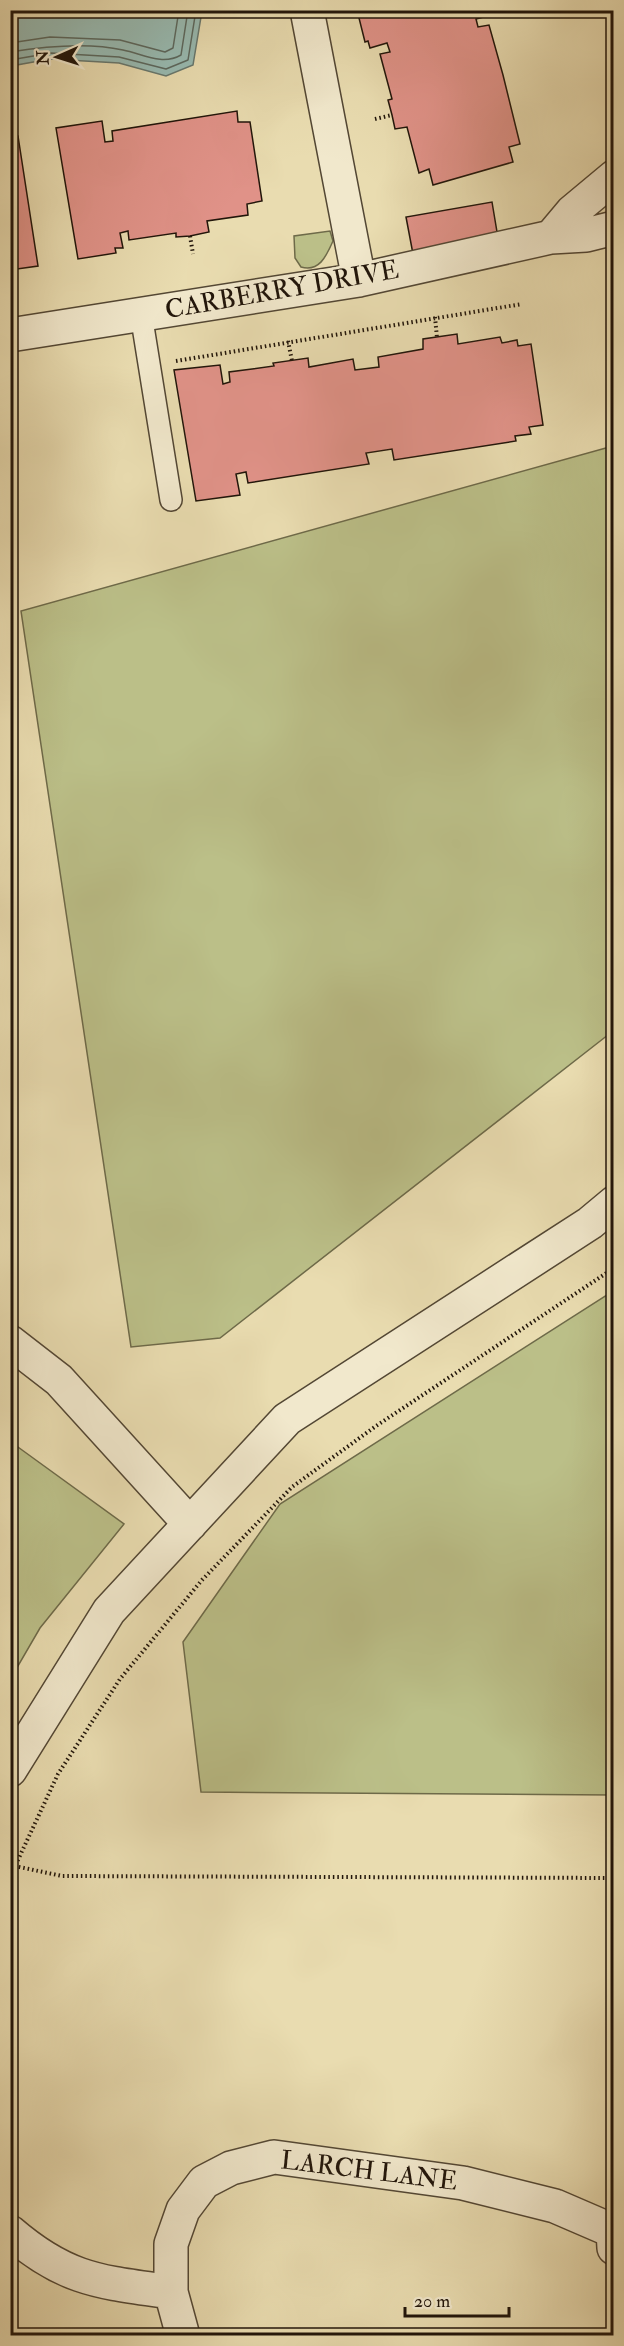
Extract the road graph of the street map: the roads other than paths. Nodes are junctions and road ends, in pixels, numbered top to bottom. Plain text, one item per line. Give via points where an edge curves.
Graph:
1 (307, 10) edge
2 (614, 177) edge
3 (614, 228) edge
4 (551, 237) junction
5 (358, 280) junction
6 (141, 314) junction
7 (10, 335) edge
8 (171, 500) dead end
9 (614, 1203) edge
10 (10, 1342) edge
11 (190, 1524) junction
12 (10, 1770) edge
13 (613, 2231) edge
14 (10, 2232) edge
15 (614, 2248) edge
16 (171, 2292) junction
17 (183, 2336) edge

1 - 5 street
2 - 4 street via 572,212
3 - 4 street, CARBERRY DRIVE
4 - 5 street, CARBERRY DRIVE
5 - 6 street, CARBERRY DRIVE
6 - 7 street, CARBERRY DRIVE
6 - 8 lane
9 - 11 street via 590,1224 288,1419
10 - 11 street via 59,1380
11 - 12 street via 109,1611
13 - 15 street
13 - 16 street, LARCH LANE via 555,2206 464,2182 274,2157 231,2168 204,2182 183,2210 171,2244
14 - 16 street via 69,2273 94,2281
16 - 17 street, LARCH LANE

